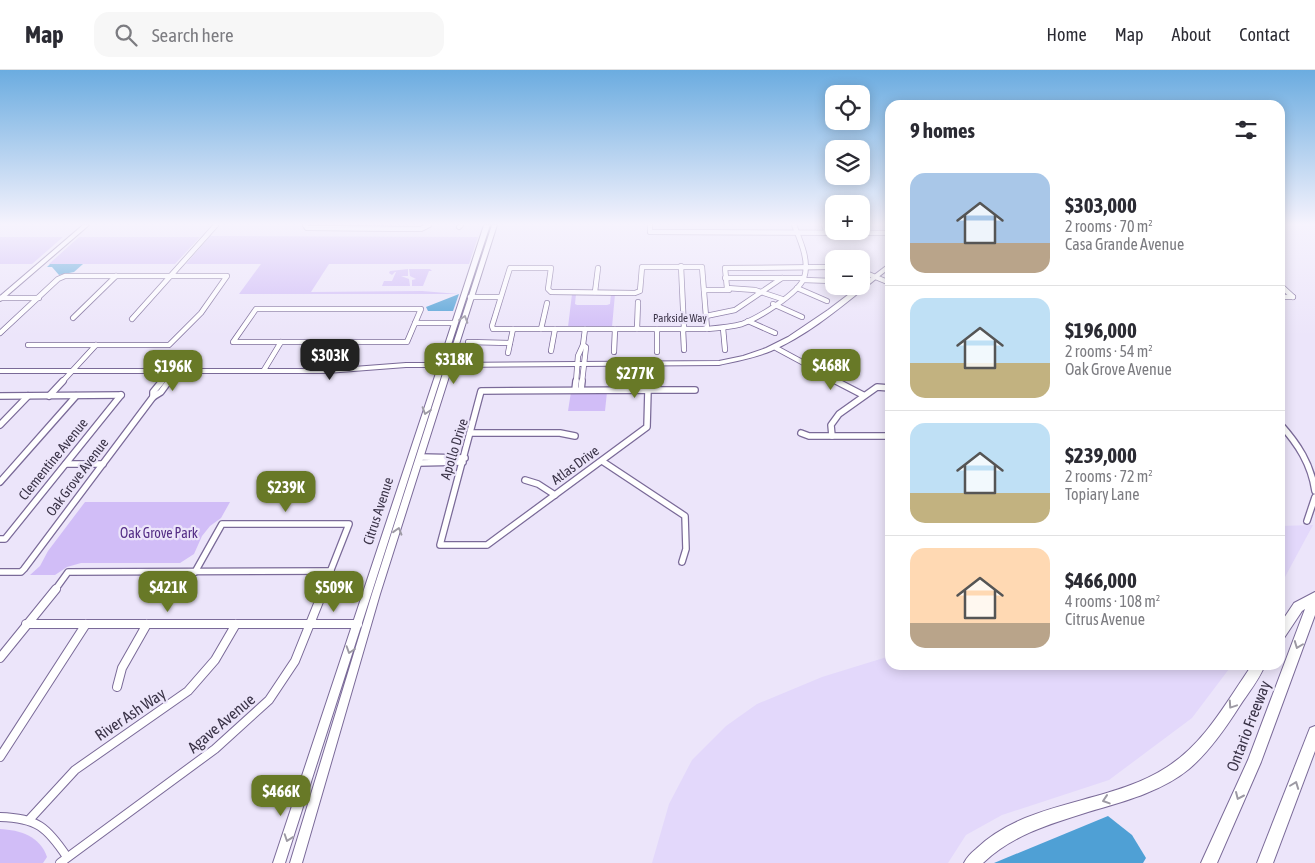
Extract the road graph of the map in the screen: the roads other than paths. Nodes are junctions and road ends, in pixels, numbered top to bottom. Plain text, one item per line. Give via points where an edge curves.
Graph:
1 (42, 262) edge
2 (183, 262) edge
3 (475, 262) edge
4 (482, 262) edge
5 (803, 262) edge
6 (681, 266) junction
7 (804, 267) junction
8 (825, 267) edge
9 (598, 268) dead end
10 (885, 268) edge
11 (870, 275) edge
12 (116, 276) junction
13 (170, 276) junction
14 (875, 277) junction
15 (725, 278) junction
16 (782, 278) junction
17 (804, 279) junction
18 (825, 280) edge
19 (870, 280) edge
20 (885, 281) edge
21 (797, 288) junction
22 (1285, 289) edge
23 (704, 290) junction
24 (732, 290) junction
25 (595, 292) junction
26 (763, 292) junction
27 (471, 295) junction
28 (846, 295) edge
29 (501, 296) junction
30 (1285, 297) edge
31 (0, 298) edge
32 (39, 298) junction
33 (782, 299) junction
34 (827, 301) dead end
35 (638, 302) dead end
36 (547, 303) dead end
37 (774, 304) junction
38 (706, 316) junction
39 (802, 317) dead end
40 (73, 318) dead end
41 (132, 319) dead end
42 (748, 321) junction
43 (455, 323) junction
44 (415, 324) junction
45 (657, 328) junction
46 (684, 328) junction
47 (707, 328) junction
48 (723, 328) junction
49 (513, 329) junction
50 (541, 329) junction
51 (555, 329) junction
52 (585, 329) junction
53 (615, 329) junction
54 (636, 329) junction
55 (0, 333) edge
56 (775, 333) dead end
57 (281, 342) junction
58 (468, 342) dead end
59 (510, 343) junction
60 (28, 345) dead end
61 (96, 345) junction
62 (776, 348) junction
63 (684, 350) dead end
64 (725, 350) dead end
65 (552, 351) dead end
66 (508, 352) dead end
67 (614, 352) dead end
68 (657, 352) dead end
69 (581, 364) junction
70 (445, 365) junction
71 (264, 370) junction
72 (0, 371) edge
73 (72, 371) junction
74 (173, 371) junction
75 (885, 388) edge
76 (648, 389) junction
77 (578, 390) junction
78 (695, 390) dead end
79 (863, 395) junction
80 (0, 396) edge
81 (28, 396) junction
82 (49, 396) junction
83 (76, 396) junction
84 (0, 425) edge
85 (1285, 430) edge
86 (472, 433) junction
87 (801, 433) dead end
88 (576, 436) dead end
89 (832, 436) junction
90 (885, 436) edge
91 (420, 460) junction
92 (464, 460) junction
93 (602, 461) junction
94 (66, 464) junction
95 (103, 464) junction
96 (525, 480) dead end
97 (0, 482) edge
98 (1315, 491) edge
99 (555, 495) junction
100 (1315, 497) edge
101 (1307, 521) dead end
102 (3, 539) edge
103 (487, 546) joint
104 (682, 562) dead end
105 (331, 571) junction
106 (0, 572) edge
107 (195, 572) junction
108 (1315, 598) edge
109 (26, 624) junction
110 (86, 624) junction
111 (147, 624) junction
112 (236, 624) junction
113 (310, 624) junction
114 (358, 624) junction
115 (1285, 626) edge
116 (0, 658) edge
117 (1256, 670) edge
118 (117, 687) dead end
119 (1315, 733) edge
120 (0, 757) edge
121 (0, 817) edge
122 (29, 820) junction
123 (67, 857) junction
124 (60, 863) edge
125 (278, 863) edge
126 (296, 863) edge
127 (972, 863) edge
128 (1209, 863) edge
129 (1265, 863) edge

1 - 31 main road
2 - 13 street
3 - 43 main road, Citrus Avenue
4 - 27 main road, Citrus Avenue
5 - 7 street
6 - 23 street via 702,266
6 - 25 street via 642,267 639,292
6 - 46 street
7 - 8 street
7 - 15 street via 726,267
7 - 17 street
9 - 25 street
10 - 14 main road
11 - 14 street
12 - 13 street
12 - 32 street via 65,276
12 - 40 street
13 - 41 street
13 - 61 street via 228,276 176,341 169,345
14 - 19 main road
14 - 20 street
15 - 16 street
15 - 24 street via 726,286
16 - 17 street
16 - 26 street
17 - 18 street
17 - 21 street, Parkside Way
21 - 33 street, Parkside Way
21 - 34 street
22 - 30 street via 1294,297
23 - 24 street
23 - 38 street
24 - 26 street
25 - 29 street via 551,292 548,289 551,268 509,268
26 - 33 street
26 - 38 street via 732,311
27 - 29 street
70 -> 27 main road, Citrus Avenue
28 - 62 main road via 794,338
29 - 49 street, Parkside Way via 493,329
31 - 32 street
32 - 55 street
33 - 37 street, Parkside Way
35 - 54 street
36 - 50 street
37 - 39 street
37 - 42 street, Parkside Way
38 - 47 street
42 - 48 street, Parkside Way
42 - 56 street
43 - 44 street
43 - 70 main road, Citrus Avenue
44 - 57 street via 407,342
44 - 57 street via 421,309 256,309 233,342
45 - 46 street, Parkside Way
45 - 54 street, Parkside Way
45 - 68 street
46 - 47 street, Parkside Way
46 - 63 street
47 - 48 street, Parkside Way
48 - 64 street
49 - 50 street, Parkside Way
49 - 59 street
50 - 51 street, Parkside Way
51 - 52 street, Parkside Way
51 - 65 street
52 - 53 street, Parkside Way
52 - 69 street via 583,345 586,347
53 - 54 street, Parkside Way
53 - 67 street
57 - 71 street
58 - 59 street
59 - 66 street
60 - 61 street
61 - 73 street
62 - 69 main road via 719,363
62 - 79 street
69 - 70 main road
69 - 77 street
70 - 71 main road
70 - 91 main road, Citrus Avenue
70 -> 114 main road, Citrus Avenue
71 - 74 main road
72 - 73 main road
73 - 74 main road
73 - 82 street
74 - 95 street, Oak Grove Avenue via 161,392 153,397
75 - 79 street via 877,387
76 - 77 street, Apollo Drive
76 - 78 street, Apollo Drive
76 - 93 street, Atlas Drive via 647,427
77 - 86 street, Apollo Drive via 482,391
79 - 89 street via 833,420
80 - 81 street
81 - 82 street
81 - 84 street
82 - 83 street
83 - 94 street, Clementine Avenue via 121,395
83 - 97 street
85 - 98 street via 1304,454
86 - 88 street via 560,433
86 - 92 street, Apollo Drive
87 - 89 street
89 - 90 street
91 - 92 street
126 -> 91 main road, Citrus Avenue via 376,594
92 - 103 street, Apollo Drive via 456,477 440,545
93 - 99 street, Atlas Drive
93 - 104 street via 686,516 686,549
94 - 95 street
94 - 102 street, Clementine Avenue
95 - 106 street, Oak Grove Avenue via 21,572
96 - 99 street
99 - 103 street, Atlas Drive
100 - 101 street
105 - 107 street
105 - 107 street, Agave Avenue via 349,524 222,524
105 - 113 street, Agave Avenue
107 - 109 street via 68,572 48,601
108 - 115 highway via 1298,607
108 -> 128 highway, Ontario Freeway via 1254,762
109 - 110 street
109 - 116 street
110 - 111 street
110 - 120 street
111 - 112 street
111 - 118 street via 122,668
112 - 113 street
112 - 122 street, River Ash Way via 215,664 201,680 76,770
113 - 114 street
113 - 123 street, Agave Avenue via 295,661 280,685 245,724
114 -> 125 main road, Citrus Avenue
117 -> 127 highway via 1210,738 1172,772 1141,789 1012,831 982,851
129 -> 119 highway
121 - 122 street
122 - 123 street via 45,827
123 - 124 street, Agave Avenue

